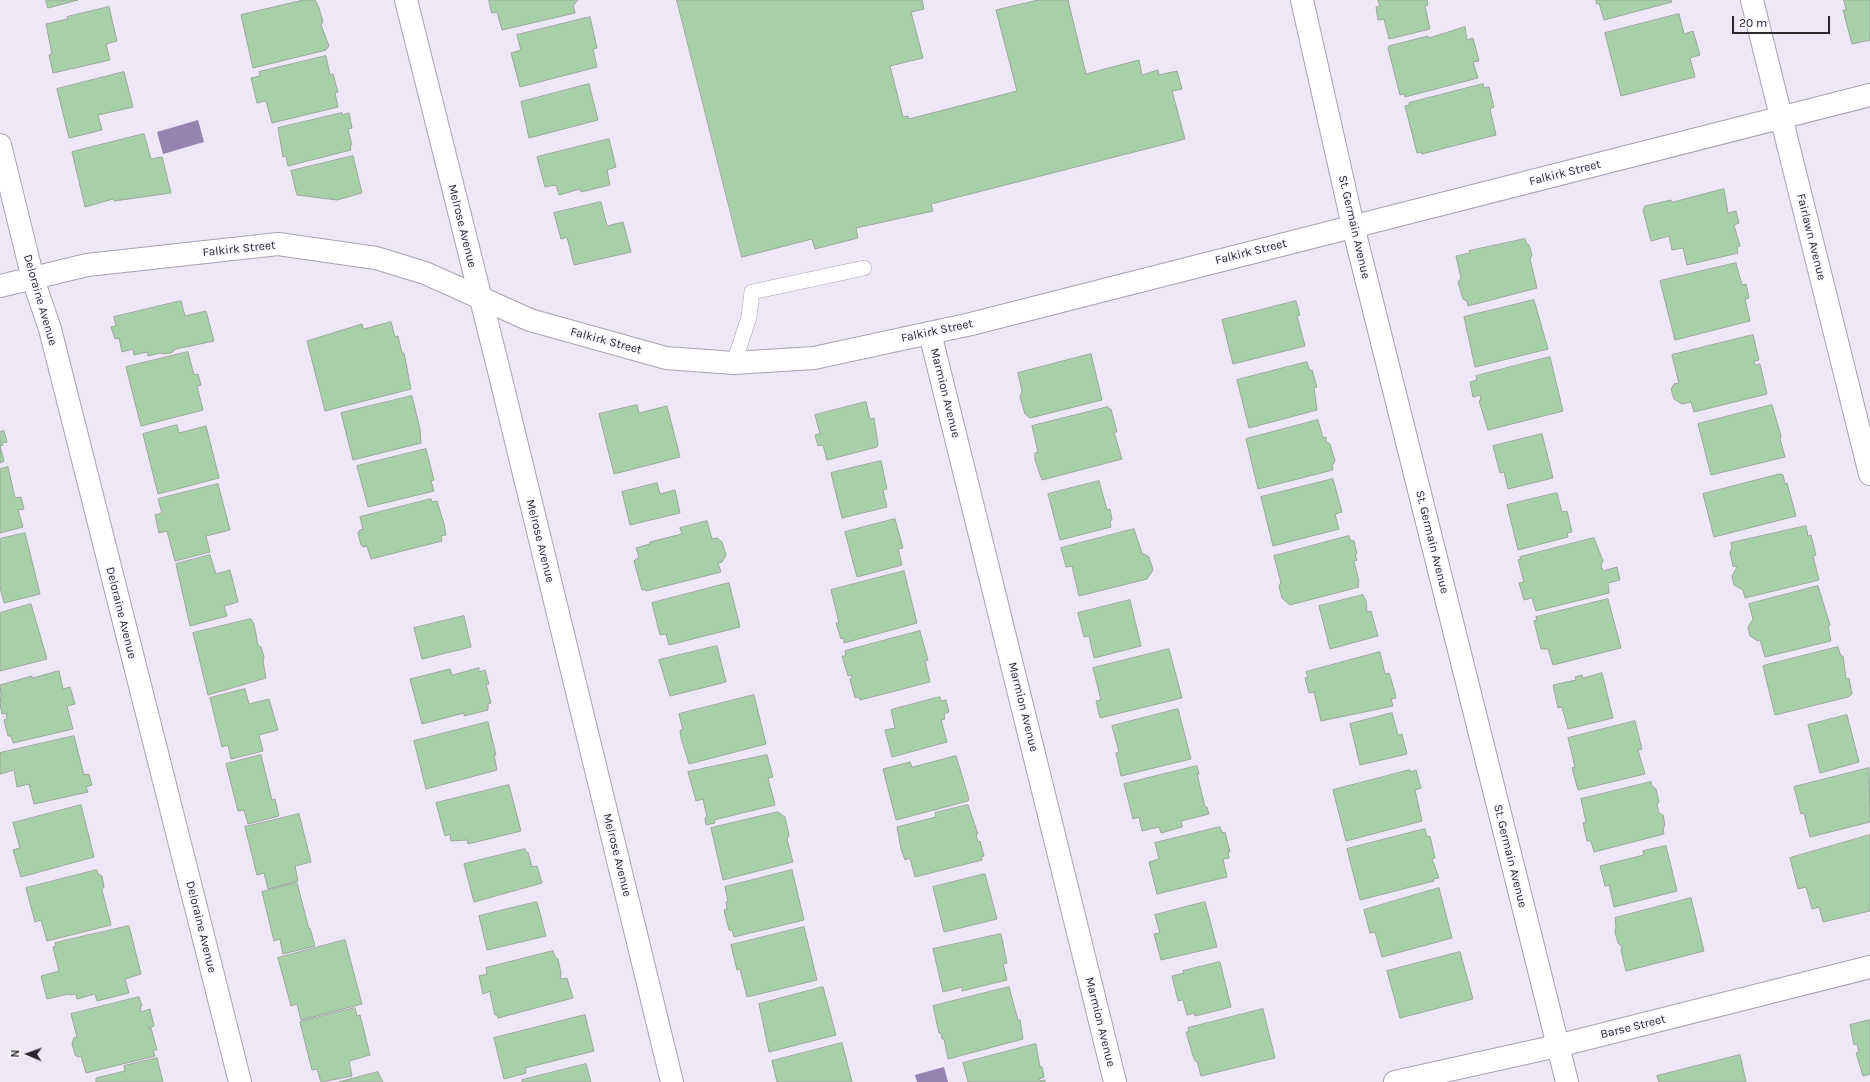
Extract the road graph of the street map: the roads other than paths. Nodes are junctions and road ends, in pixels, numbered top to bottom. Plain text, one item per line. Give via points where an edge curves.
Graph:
1 (406, 0) edge
2 (1302, 0) edge
3 (1752, 0) edge
4 (1870, 95) edge
5 (1781, 118) junction
6 (0, 145) edge
7 (1353, 226) junction
8 (864, 268) dead end
9 (33, 279) junction
10 (0, 286) edge
11 (479, 296) junction
12 (930, 333) junction
13 (734, 363) junction
14 (1870, 474) edge
15 (1870, 968) edge
16 (1557, 1046) junction
17 (240, 1082) edge
18 (672, 1082) edge
19 (1115, 1082) edge
20 (1394, 1082) edge
21 (1567, 1082) edge

1 - 11 street, Melrose Avenue
2 - 7 street, St. Germain Avenue
3 - 5 street, Fairlawn Avenue
4 - 5 street, Falkirk Street
5 - 7 street, Falkirk Street
5 - 14 street, Fairlawn Avenue
6 - 9 street, Deloraine Avenue
7 - 12 street, Falkirk Street
7 - 16 street, St. Germain Avenue
8 - 13 lane via 752,292 749,318
9 - 10 street, Falkirk Street
9 - 11 street, Falkirk Street via 87,265 278,244 376,258 425,273
9 - 17 street, Deloraine Avenue via 52,337
11 - 13 street, Falkirk Street via 530,320 666,358
11 - 18 street, Melrose Avenue
12 - 13 street, Falkirk Street via 814,358
12 - 19 street, Marmion Avenue
15 - 16 street, Barse Street
16 - 20 street, Barse Street
16 - 21 street, St. Germain Avenue

